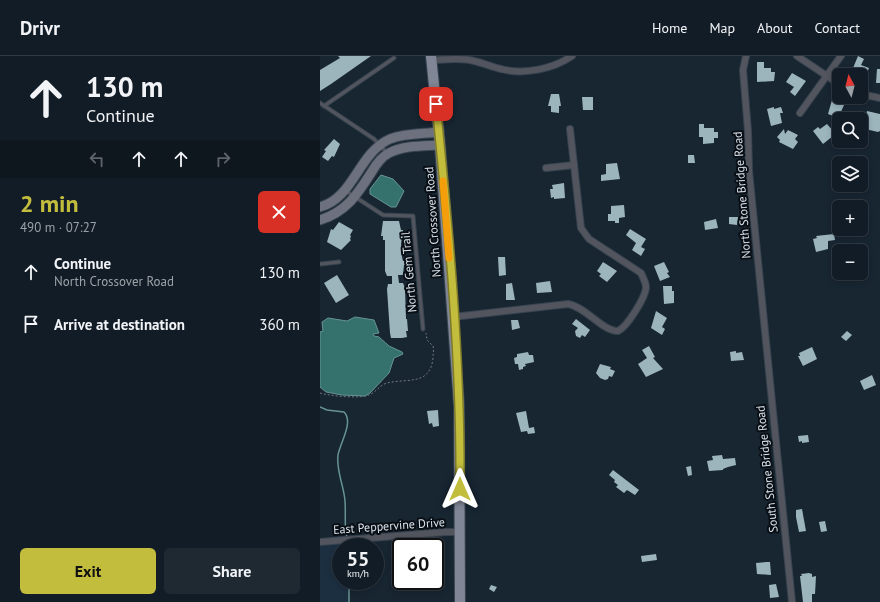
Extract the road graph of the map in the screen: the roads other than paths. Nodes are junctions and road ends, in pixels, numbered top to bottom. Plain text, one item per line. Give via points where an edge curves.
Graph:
1 (572, 56) edge
2 (746, 56) edge
3 (797, 56) edge
4 (841, 56) edge
5 (394, 58) dead end
6 (431, 58) edge
7 (827, 77) junction
8 (832, 80) edge
9 (868, 95) edge
10 (880, 98) edge
11 (320, 103) edge
12 (324, 106) junction
13 (800, 113) dead end
14 (570, 130) dead end
15 (439, 132) junction
16 (440, 145) junction
17 (380, 146) junction
18 (387, 154) junction
19 (574, 165) junction
20 (546, 168) dead end
21 (345, 190) junction
22 (356, 197) junction
23 (320, 207) edge
24 (320, 220) edge
25 (339, 262) dead end
26 (320, 264) edge
27 (453, 317) junction
28 (423, 329) road end
29 (766, 333) joint
30 (460, 532) junction
31 (320, 542) edge
32 (460, 602) edge
33 (792, 602) edge

1 - 6 street via 552,67 513,71 502,70 474,60
2 - 29 street, North Stone Bridge Road via 743,70 749,171
3 - 7 street
4 - 7 street
5 - 12 lane
6 - 15 main road, North Crossover Road
7 - 8 street
7 - 13 street
9 - 10 street
11 - 12 lane
12 - 17 lane via 374,139
14 - 19 street
15 - 16 main road, North Crossover Road
15 - 17 street via 404,135 390,139
16 - 18 street via 414,146
16 - 27 main road, North Crossover Road
17 - 18 lane
17 - 21 street via 371,152
18 - 22 street via 376,165
19 - 20 street
19 - 27 street via 583,232 589,239 634,267 645,281 646,288 641,301 624,327 618,331 611,329 579,307 568,304
21 - 22 lane, North Gem Trail
21 - 23 street via 335,200
22 - 24 street via 342,210
22 - 28 lane, North Gem Trail via 384,215 413,216
25 - 26 lane
27 - 30 main road, North Crossover Road via 458,386
29 - 33 street, South Stone Bridge Road
30 - 31 street, East Peppervine Drive
30 - 32 main road, North Crossover Road

